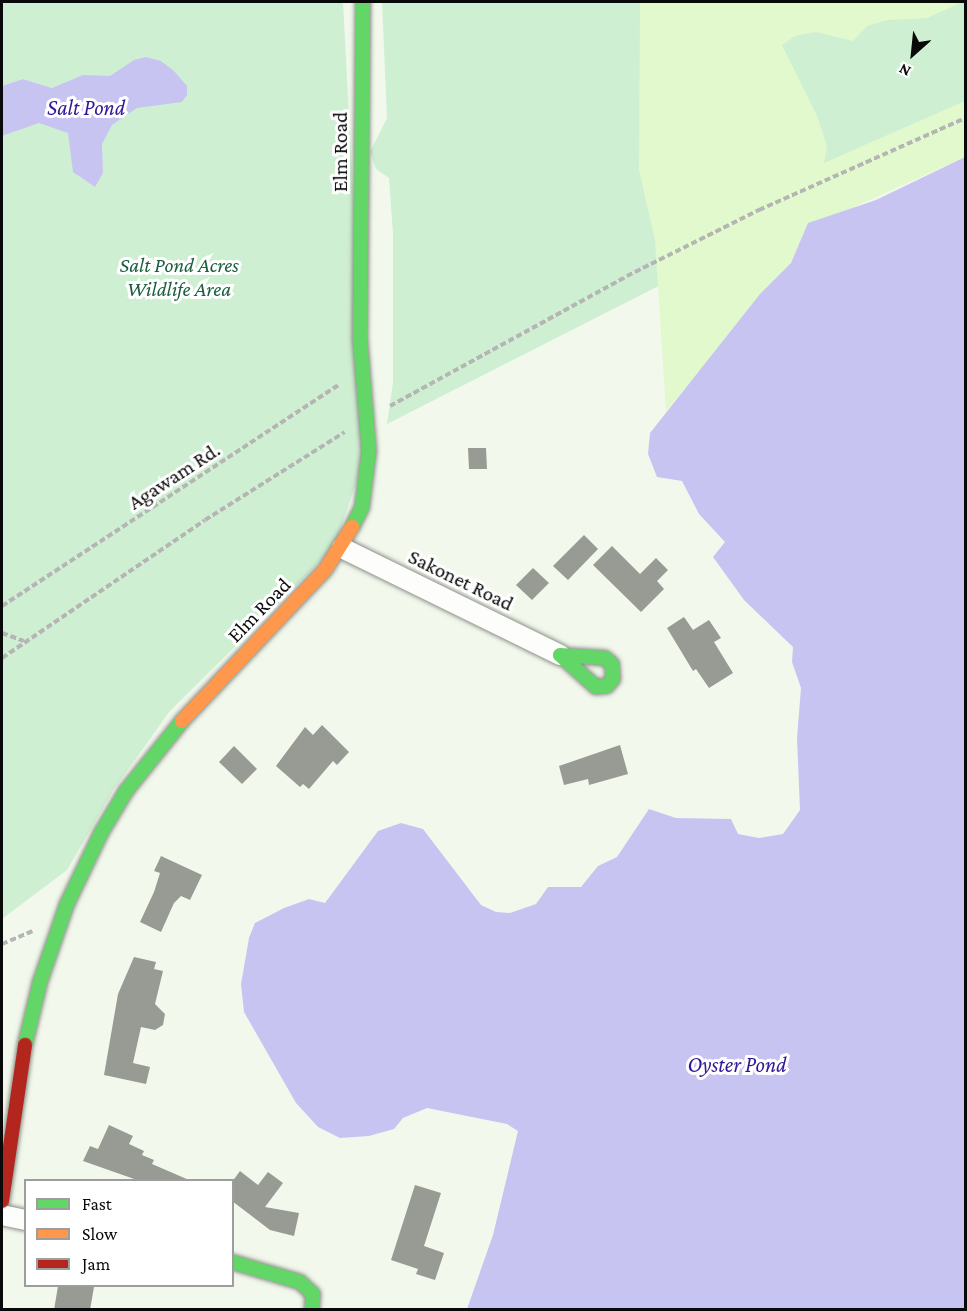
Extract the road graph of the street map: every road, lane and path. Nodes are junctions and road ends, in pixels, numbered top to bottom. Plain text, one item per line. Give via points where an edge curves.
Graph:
1 (363, 2) edge
2 (966, 118) edge
3 (363, 370) junction
4 (382, 410) dead end
5 (351, 428) dead end
6 (342, 548) junction
7 (2, 606) edge
8 (2, 633) edge
9 (25, 642) junction
10 (560, 655) dead end
11 (2, 658) edge
12 (2, 1201) edge
13 (2, 1215) edge
14 (24, 1220) edge
15 (234, 1263) edge
16 (312, 1310) edge

1 - 3 street, Elm Road
2 - 4 path via 748,215 627,276
3 - 6 street, Elm Road via 369,451 367,487
3 - 7 path, Agawam Rd.
5 - 9 path via 205,520
6 - 10 street, Sakonet Road
6 - 12 street, Elm Road via 311,586 173,730 126,791 101,833 68,904 40,982 19,1072
8 - 9 path
9 - 11 path
13 - 14 street
15 - 16 street via 300,1282 313,1294

